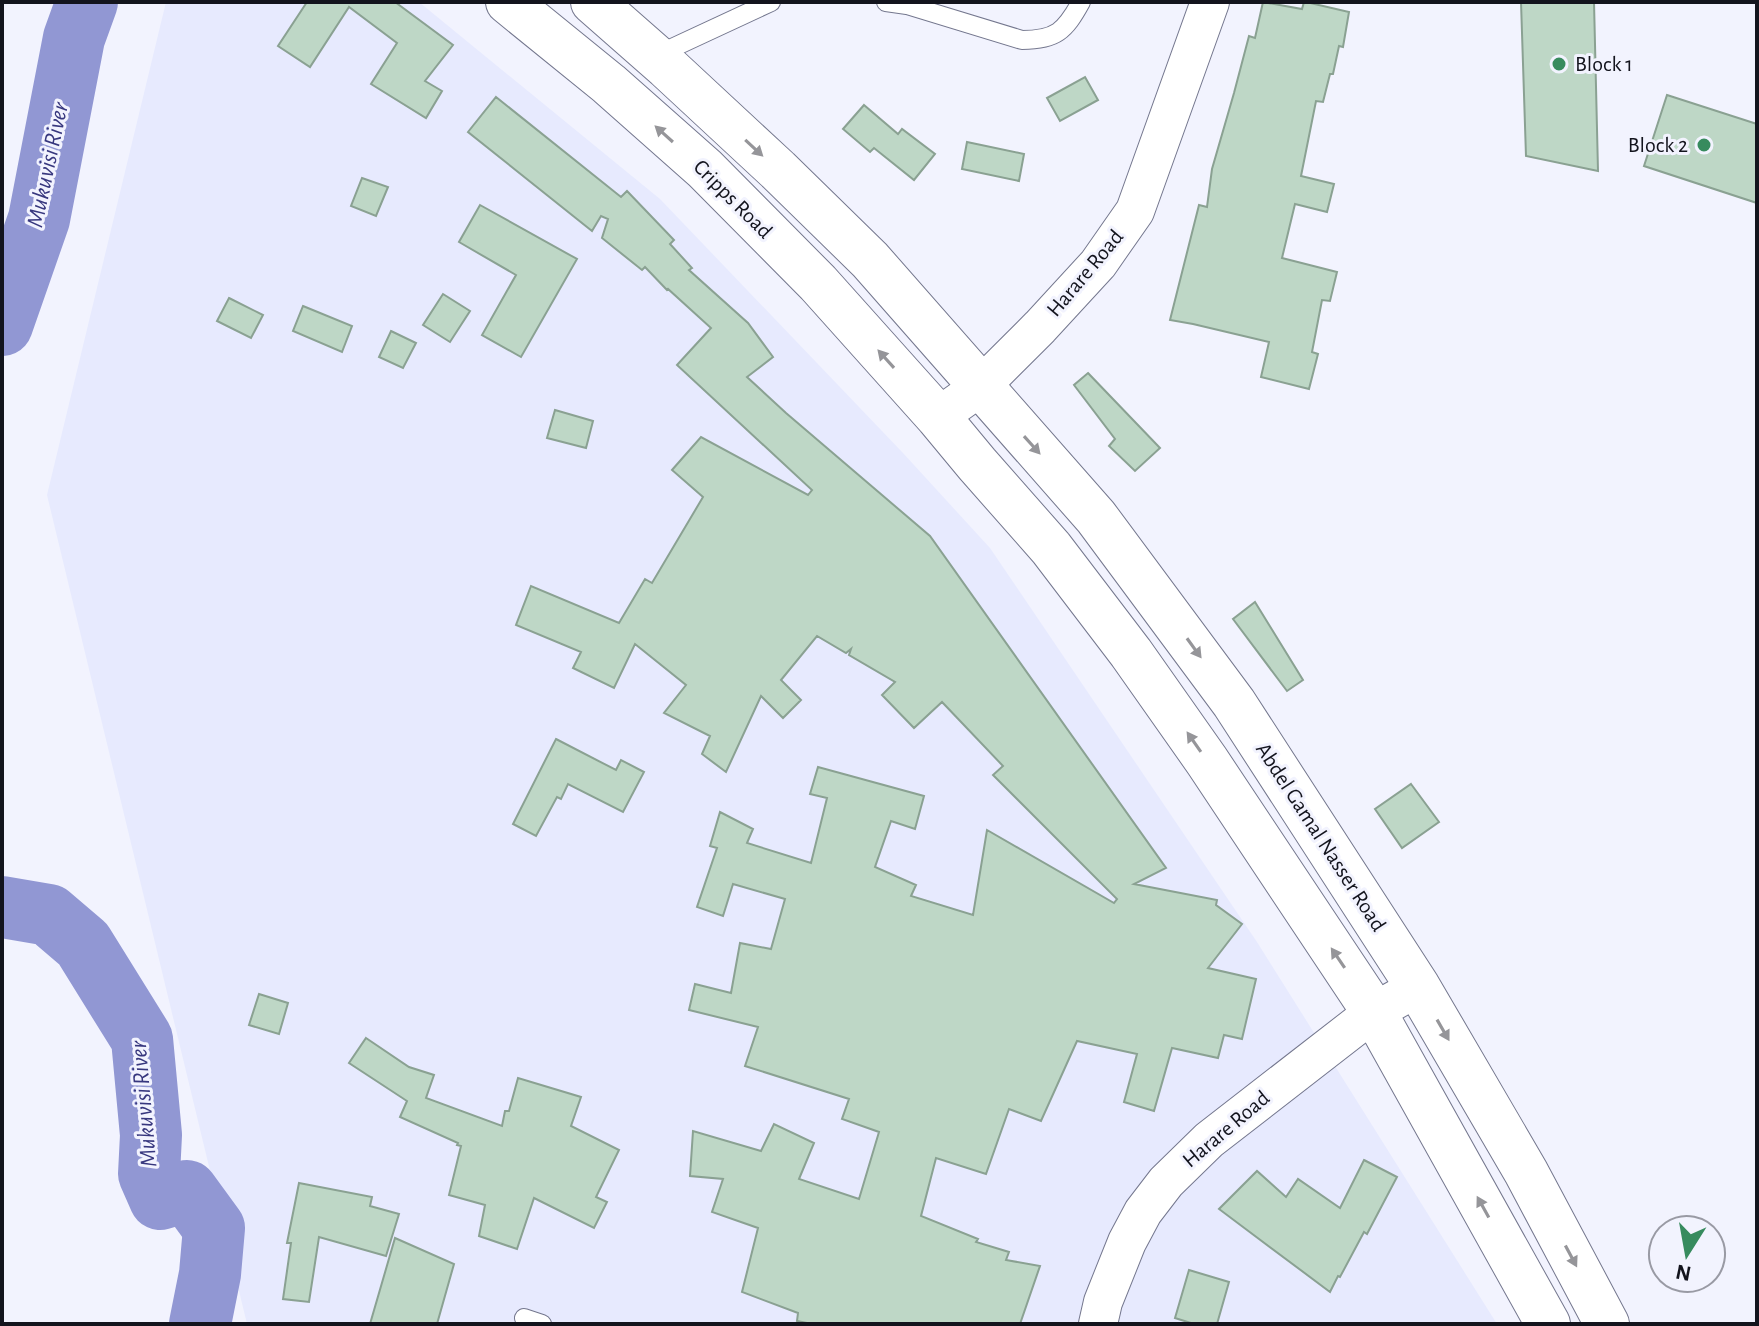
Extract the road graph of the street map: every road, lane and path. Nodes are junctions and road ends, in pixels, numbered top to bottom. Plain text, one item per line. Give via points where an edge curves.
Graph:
1 (508, 2) edge
2 (593, 2) edge
3 (771, 2) edge
4 (886, 2) edge
5 (1081, 2) edge
6 (1210, 2) edge
7 (654, 56) junction
8 (980, 387) junction
9 (938, 417) junction
10 (1418, 987) junction
11 (1374, 1012) junction
12 (524, 1318) dead end
13 (542, 1324) edge
14 (1098, 1324) edge
15 (1548, 1324) edge
16 (1607, 1324) edge

9 -> 1 main road, Cripps Road via 818,283 705,169
2 - 7 main road
3 - 7 lane
4 - 5 lane via 1022,40 1041,40 1071,21
6 - 8 street, Harare Road via 1135,211 1098,264
7 -> 8 main road via 870,260
8 - 9 street, Harare Road
8 -> 10 main road, Abdel Gamal Nasser Road via 1096,517 1208,667
11 -> 9 main road via 1131,653 1051,548
10 - 11 street, Harare Road
10 -> 16 main road, Abdel Gamal Nasser Road
11 - 14 street, Harare Road via 1209,1140 1166,1182 1127,1242
15 -> 11 main road
12 - 13 lane

